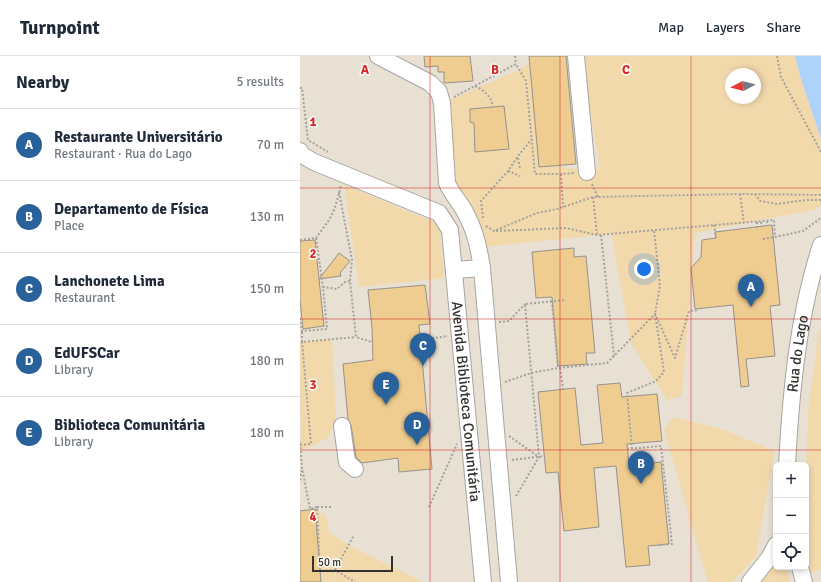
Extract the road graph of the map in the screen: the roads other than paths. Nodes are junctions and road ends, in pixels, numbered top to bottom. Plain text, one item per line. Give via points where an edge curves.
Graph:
1 (378, 56) edge
2 (576, 56) edge
3 (300, 151) edge
4 (587, 172) road end
5 (450, 189) junction
6 (439, 213) junction
7 (821, 245) edge
8 (482, 268) junction
9 (454, 270) junction
10 (342, 426) dead end
11 (787, 462) edge
12 (355, 469) dead end
13 (505, 531) junction
14 (478, 534) junction
15 (773, 551) edge
16 (801, 570) edge
17 (483, 582) edge
18 (509, 582) edge
19 (750, 582) edge
20 (804, 582) edge

1 - 5 street, Avenida Biblioteca Comunitária via 430,83 439,92 442,103 447,183
2 - 4 street
3 - 6 street via 314,162
5 - 6 street via 449,199
5 - 8 street, Avenida Biblioteca Comunitária via 472,226
6 - 9 street, Avenida Biblioteca Comunitária via 450,230
7 - 11 street, Rua do Lago via 812,272 799,336
8 - 9 street
8 - 13 street, Avenida Biblioteca Comunitária
9 - 14 street, Avenida Biblioteca Comunitária
10 - 12 street via 347,462
13 - 14 street
13 - 18 street, Avenida Biblioteca Comunitária
14 - 17 street, Avenida Biblioteca Comunitária
15 - 19 street
16 - 20 street

